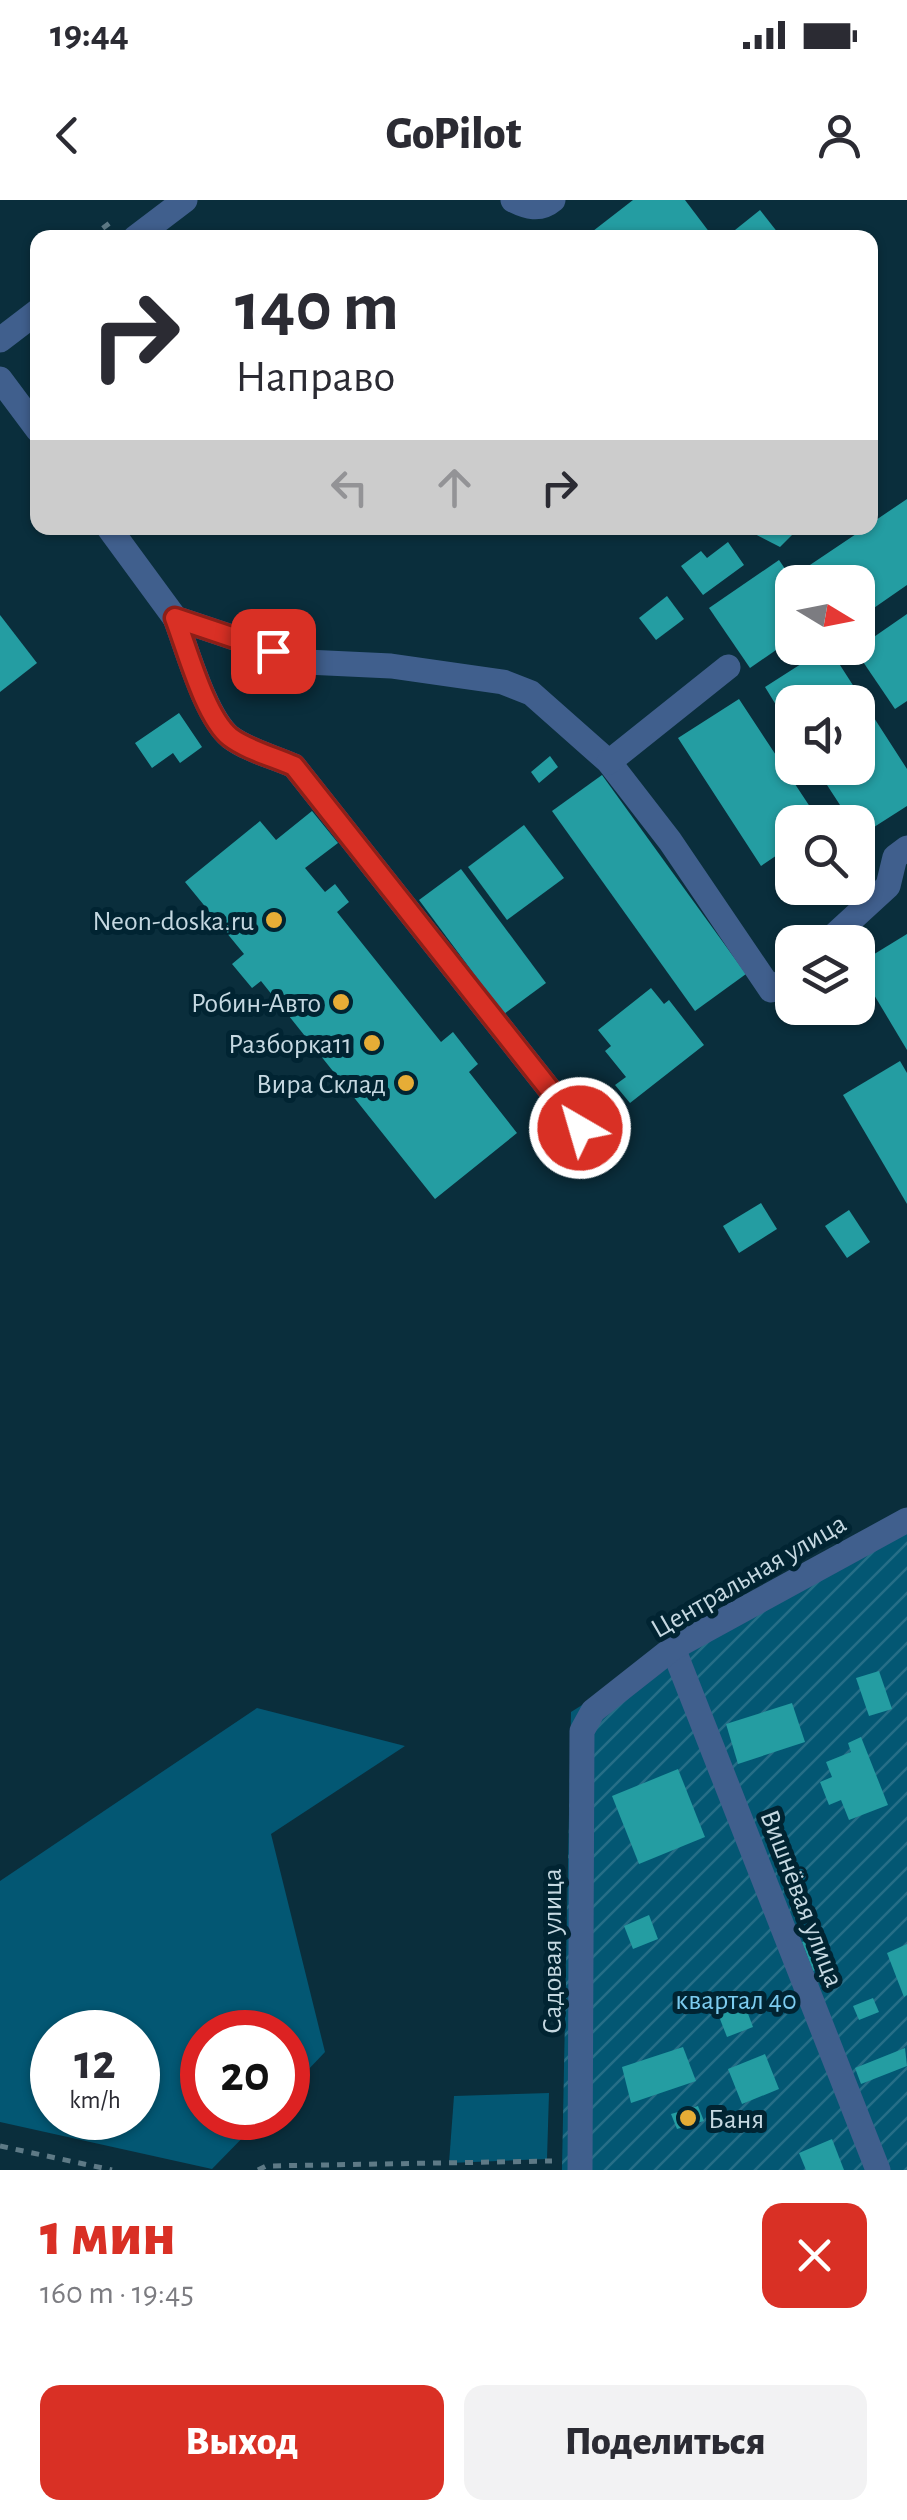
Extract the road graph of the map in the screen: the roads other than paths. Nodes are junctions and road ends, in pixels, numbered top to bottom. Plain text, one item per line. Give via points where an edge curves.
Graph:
1 (185, 200) edge
2 (513, 200) edge
3 (553, 200) edge
4 (146, 230) edge
5 (30, 317) edge
6 (0, 340) edge
7 (0, 379) edge
8 (30, 419) edge
9 (114, 535) edge
10 (175, 618) junction
11 (728, 667) dead end
12 (610, 762) junction
13 (907, 848) edge
14 (846, 925) edge
15 (775, 987) edge
16 (580, 1128) dead end
17 (907, 1520) edge
18 (673, 1648) junction
19 (582, 1732) joint
20 (580, 2165) edge
21 (878, 2170) edge

1 - 4 street
2 - 3 street via 526,207
5 - 6 street
7 - 8 street
9 - 10 street
10 - 12 street via 306,662 503,682 531,693
10 - 16 street via 226,733 294,766
11 - 12 street
12 - 15 street
13 - 14 street via 894,857 888,886
17 - 18 street, Центральная улица
18 - 19 street, Центральная улица via 593,1711
18 - 21 street, Вишнёвая улица
19 - 20 street, Садовая улица

